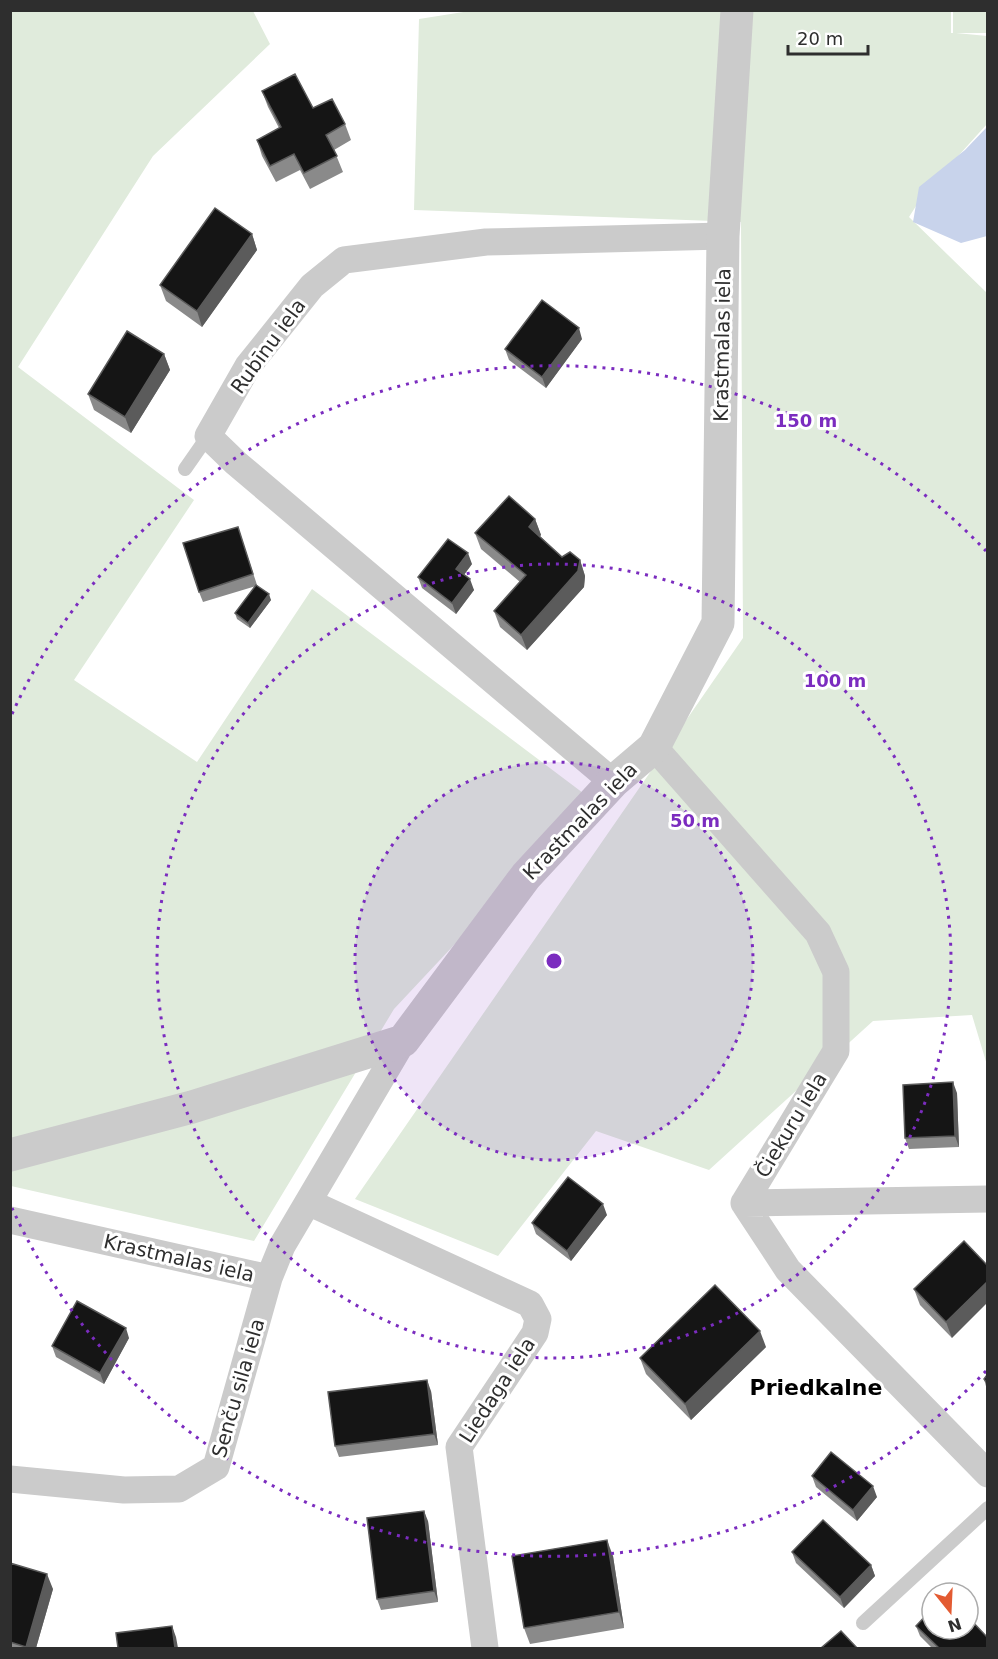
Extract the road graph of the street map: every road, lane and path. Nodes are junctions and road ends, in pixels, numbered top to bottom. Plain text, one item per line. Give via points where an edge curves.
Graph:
1 (737, 10) edge
2 (723, 237) junction
3 (208, 436) junction
4 (185, 469) dead end
5 (654, 747) junction
6 (613, 782) junction
7 (403, 1041) junction
8 (10, 1155) edge
9 (987, 1199) edge
10 (308, 1202) junction
11 (744, 1203) junction
12 (10, 1220) edge
13 (269, 1278) junction
14 (987, 1474) edge
15 (10, 1479) edge
16 (987, 1508) edge
17 (864, 1623) dead end
18 (485, 1648) edge

1 - 2 street, Krastmalas iela
2 - 3 street, Rubīnu iela via 486,242 345,260 312,286 248,366
2 - 5 street, Krastmalas iela via 718,623
3 - 4 lane
3 - 6 street
5 - 6 street, Krastmalas iela
5 - 11 street, Čiekuru iela via 818,933 836,972 836,1051
6 - 7 street, Krastmalas iela via 526,876
7 - 8 street via 192,1107
7 - 10 street, Krastmalas iela
9 - 11 street
10 - 13 street, Krastmalas iela via 282,1246
10 - 18 street, Liedaga iela via 530,1304 538,1319 535,1333 459,1448
11 - 14 street via 788,1269
12 - 13 street, Krastmalas iela
13 - 15 street, Senču sila iela via 216,1467 179,1489 124,1490
16 - 17 lane

